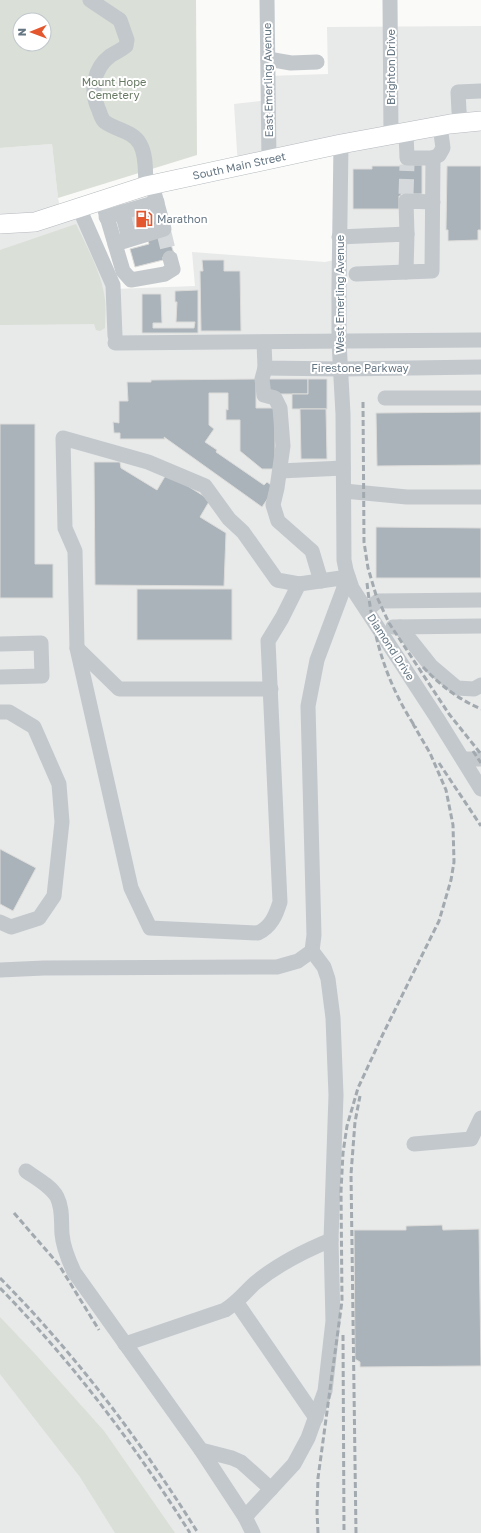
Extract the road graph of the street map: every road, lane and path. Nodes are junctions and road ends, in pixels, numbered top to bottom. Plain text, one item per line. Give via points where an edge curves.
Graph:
1 (90, 0) edge
2 (267, 0) edge
3 (390, 0) edge
4 (268, 59) junction
5 (317, 62) dead end
6 (481, 91) edge
7 (481, 121) edge
8 (461, 123) junction
9 (440, 126) junction
10 (399, 133) junction
11 (342, 144) junction
12 (433, 158) junction
13 (268, 160) junction
14 (152, 191) junction
15 (433, 202) junction
16 (79, 208) junction
17 (104, 209) junction
18 (132, 211) junction
19 (5, 225) edge
20 (407, 234) junction
21 (339, 237) junction
22 (122, 242) junction
23 (170, 258) tunnel mouth
24 (406, 272) junction
25 (356, 274) dead end
26 (481, 340) edge
27 (264, 342) junction
28 (340, 342) junction
29 (481, 367) edge
30 (265, 368) junction
31 (341, 369) junction
32 (385, 398) dead end
33 (481, 398) edge
34 (344, 468) junction
35 (280, 471) junction
36 (344, 491) junction
37 (481, 496) edge
38 (348, 577) junction
39 (321, 581) junction
40 (299, 584) junction
41 (481, 600) edge
42 (367, 610) junction
43 (481, 626) edge
44 (400, 627) junction
45 (382, 633) junction
46 (0, 644) edge
47 (77, 648) junction
48 (0, 677) edge
49 (481, 685) edge
50 (271, 689) junction
51 (0, 712) edge
52 (463, 759) junction
53 (481, 759) edge
54 (481, 789) edge
55 (0, 922) edge
56 (312, 951) junction
57 (0, 970) edge
58 (481, 1118) edge
59 (414, 1144) dead end
60 (26, 1171) dead end
61 (331, 1240) junction
62 (237, 1303) junction
63 (125, 1344) junction
64 (316, 1418) junction
65 (201, 1450) junction
66 (271, 1489) junction
67 (245, 1517) junction
68 (253, 1533) edge

1 - 14 street via 120,20 127,40 126,46 109,57 95,77 96,104 103,120 128,133 140,144
2 - 4 street, East Emerling Avenue
3 - 10 street, Brighton Drive
4 - 5 street via 291,63
4 - 13 street, East Emerling Avenue
6 - 8 street via 458,92
7 - 8 main road, South Main Street
8 - 9 main road, South Main Street
9 - 10 main road, South Main Street
9 - 12 street via 443,148 440,155
10 - 11 main road, South Main Street
10 - 12 street, Brighton Drive via 407,162
11 - 13 main road, South Main Street
11 - 21 street, West Emerling Avenue
12 - 15 street
13 - 14 main road, South Main Street
14 - 17 main road, South Main Street
14 - 18 street
14 - 22 street via 164,231 143,234
15 - 20 street via 406,198
15 - 24 street via 432,271
16 - 17 main road, South Main Street
16 - 19 main road, South Main Street via 35,222
16 - 27 street via 113,286 115,340
17 - 18 street
17 - 22 street
18 - 22 street
20 - 21 street
20 - 24 street
21 - 28 street, West Emerling Avenue
22 - 23 street via 123,271 131,280 165,274 173,269
24 - 25 street
26 - 28 street
27 - 28 street
27 - 30 street
28 - 31 street, West Emerling Avenue
29 - 31 street, Firestone Parkway
30 - 31 street, Firestone Parkway
30 - 35 street via 262,378 264,395 275,398 280,408 283,446
31 - 34 street, West Emerling Avenue
32 - 33 street
34 - 35 street
34 - 36 street, West Emerling Avenue
35 - 39 street via 273,505 278,520 312,551
36 - 37 street via 407,497
36 - 38 street, Diamond Drive via 344,560
38 - 39 street
38 - 42 street, Diamond Drive via 352,588
38 - 56 street via 317,660 308,706 314,935
39 - 40 street
40 - 47 street via 277,580 243,532 229,519 205,486 148,462 63,438 65,528 75,551
40 - 50 street via 268,641
41 - 42 street via 378,601
42 - 45 street, Diamond Drive
43 - 44 street
44 - 45 street via 392,627
44 - 49 street via 430,666 457,688 474,689
45 - 52 street, Diamond Drive
46 - 48 street via 41,643 42,676
47 - 50 street via 119,689
47 - 50 street via 131,888 150,928 258,932 266,929 277,914 280,902
51 - 55 street via 9,712 34,727 59,784 62,822 54,896 39,918 11,927
52 - 53 street
52 - 54 street, Diamond Drive
56 - 57 street via 298,961 277,967
56 - 61 street via 324,966 333,1018 336,1095
58 - 59 street via 471,1140
60 - 63 street via 57,1196 66,1254 81,1282
61 - 62 street via 304,1251 272,1271
61 - 64 street via 333,1321 325,1391
62 - 63 street via 225,1310
62 - 64 street
63 - 65 street
64 - 66 street via 294,1464
65 - 66 street via 241,1462
65 - 67 street
66 - 67 street
67 - 68 street

